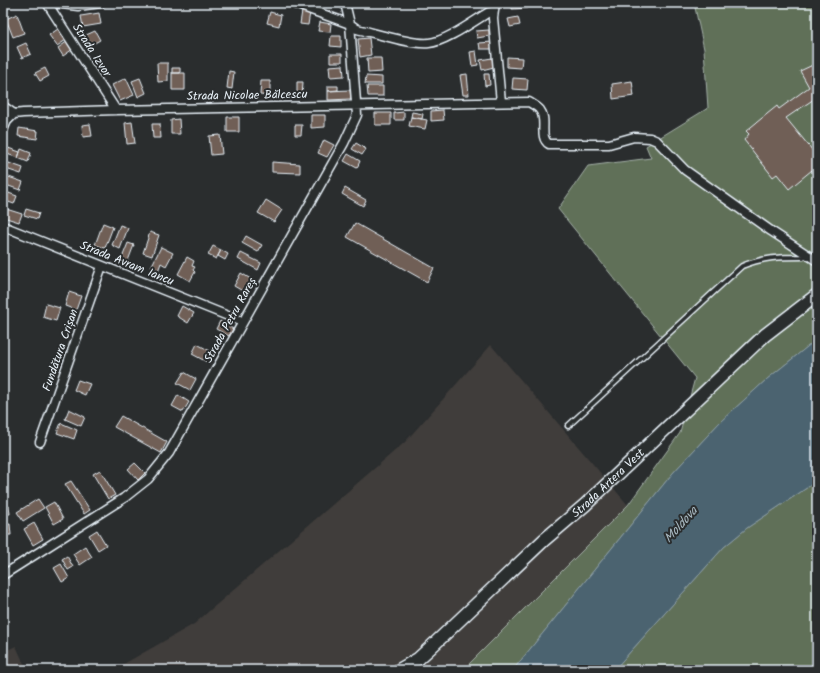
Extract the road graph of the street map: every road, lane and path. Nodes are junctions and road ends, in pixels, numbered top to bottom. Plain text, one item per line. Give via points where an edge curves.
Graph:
1 (47, 3) edge
2 (53, 3) edge
3 (101, 3) edge
4 (292, 3) edge
5 (345, 3) edge
6 (495, 3) edge
7 (493, 13) junction
8 (350, 24) junction
9 (501, 102) junction
10 (3, 106) edge
11 (357, 106) junction
12 (116, 110) junction
13 (14, 114) junction
14 (3, 130) edge
15 (3, 226) edge
16 (807, 254) junction
17 (817, 261) edge
18 (102, 266) junction
19 (817, 294) edge
20 (243, 322) junction
21 (568, 426) dead end
22 (40, 442) dead end
23 (3, 575) edge
24 (399, 670) edge

1 - 12 street, Strada Izvor
2 - 3 street via 78,6
4 - 8 street
5 - 8 street, Strada Petru Rareș
6 - 7 street
7 - 8 street via 489,12 430,44 410,42
7 - 9 street
8 - 11 street, Strada Petru Rareș
9 - 11 street, Strada Nicolae Bălcescu
9 - 16 street, Strada Nicolae Bălcescu via 529,102 540,109 544,138 549,144 609,144 634,137 650,138 685,170
10 - 13 street
11 - 12 street, Strada Nicolae Bălcescu
11 - 20 street, Strada Petru Rareș via 357,115 344,143
12 - 13 street, Strada Nicolae Bălcescu
13 - 14 street
15 - 18 street, Strada Avram Iancu
16 - 17 street
16 - 21 lane via 803,257 769,258 742,266
18 - 20 street, Strada Avram Iancu
18 - 22 street, Fundătura Crișan
19 - 24 main road, Strada Artera Vest via 765,335 418,659
20 - 23 street, Strada Petru Rareș via 169,453 148,480

